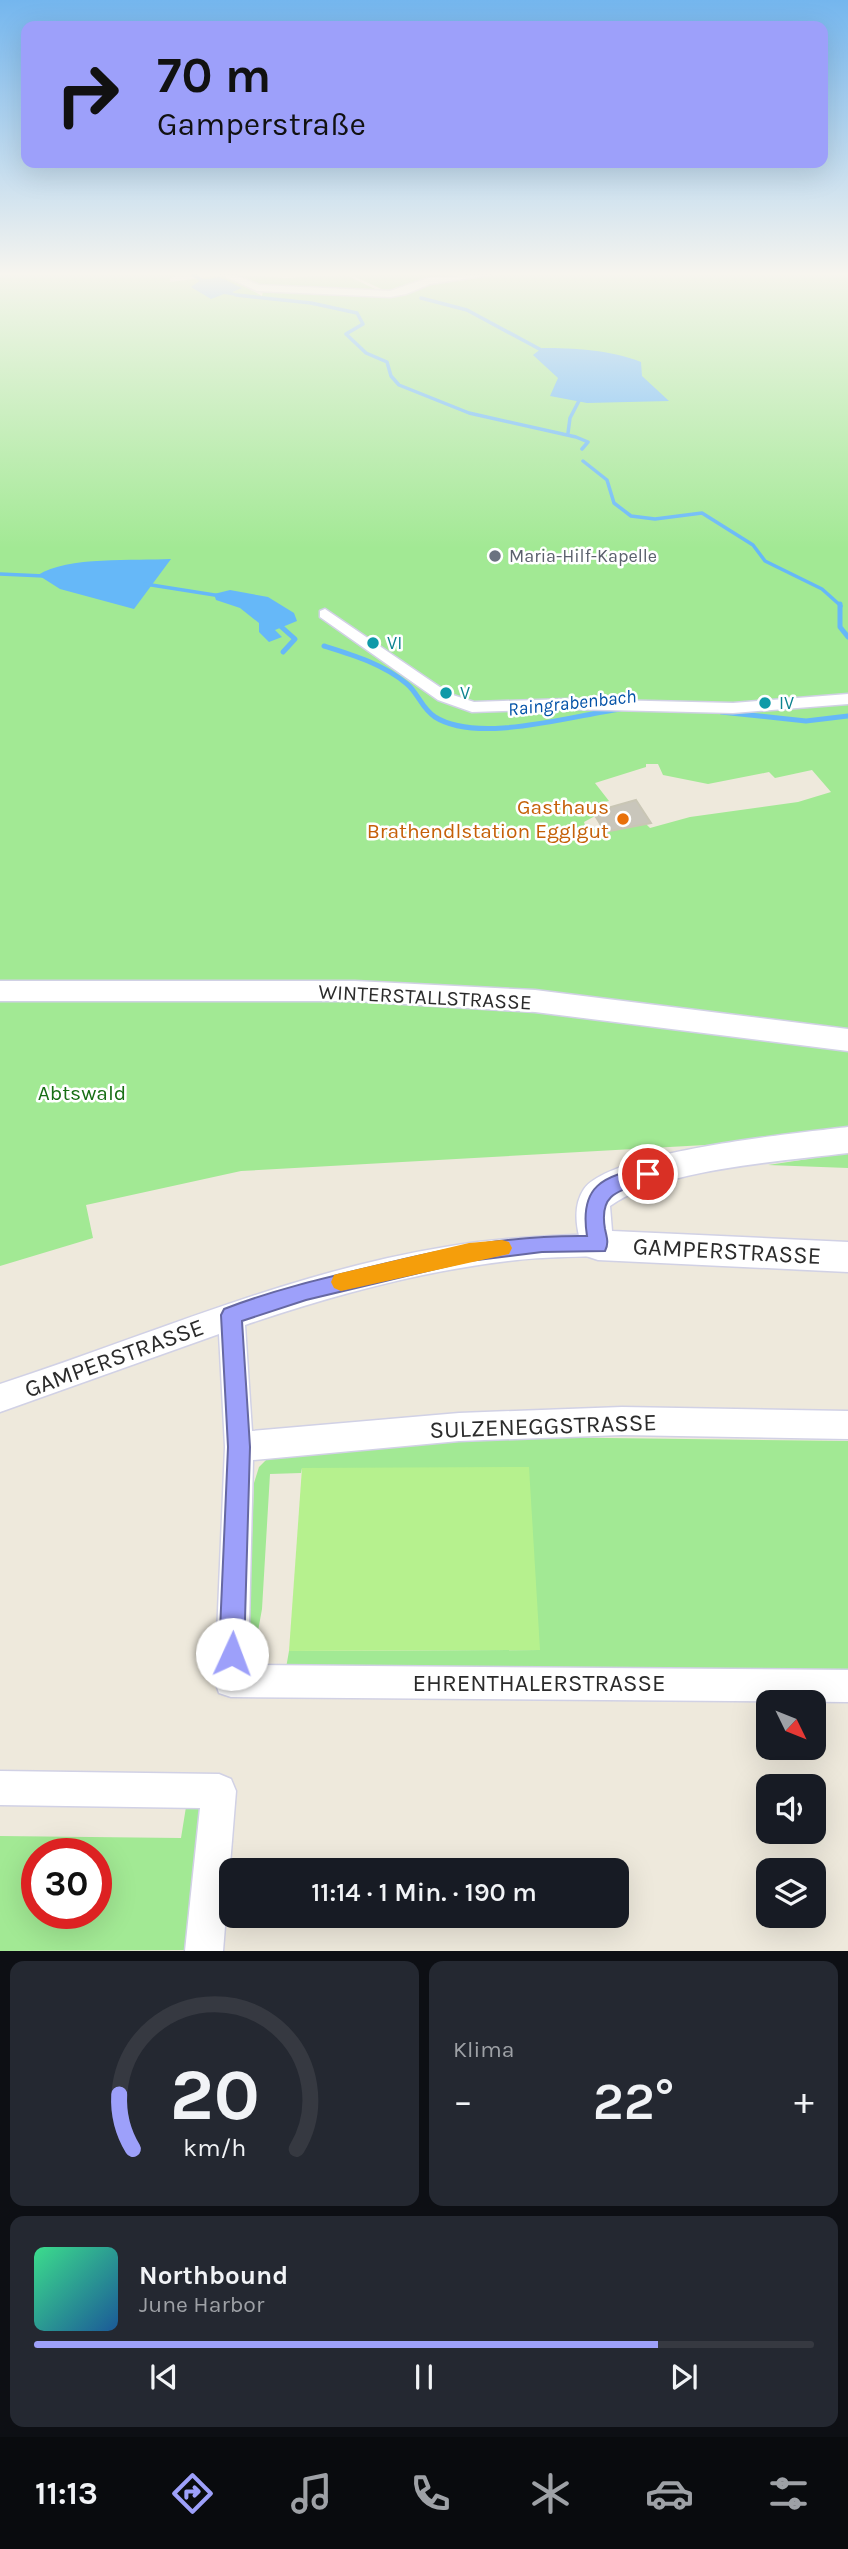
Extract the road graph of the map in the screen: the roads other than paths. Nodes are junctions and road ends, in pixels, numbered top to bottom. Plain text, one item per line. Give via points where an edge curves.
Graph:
1 (325, 614) dead end
2 (848, 699) edge
3 (0, 991) edge
4 (848, 1040) edge
5 (848, 1140) edge
6 (598, 1245) junction
7 (848, 1257) edge
8 (232, 1315) junction
9 (0, 1398) edge
10 (848, 1425) edge
11 (239, 1447) junction
12 (848, 1686) edge
13 (0, 1788) edge
14 (204, 1951) edge

1 - 2 street via 449,701 466,707 744,708
3 - 4 street, WINTERSTALLSTRASSE via 369,991 534,1001
5 - 6 street via 746,1154 623,1180 596,1198 593,1211
6 - 7 street, GAMPERSTRASSE
6 - 8 street, GAMPERSTRASSE via 542,1244 469,1252 318,1288
8 - 9 street, GAMPERSTRASSE
8 - 11 street
10 - 11 street, SULZENEGGSTRASSE via 622,1421 458,1427
11 - 12 street, EHRENTHALERSTRASSE via 231,1681
13 - 14 street via 219,1791

